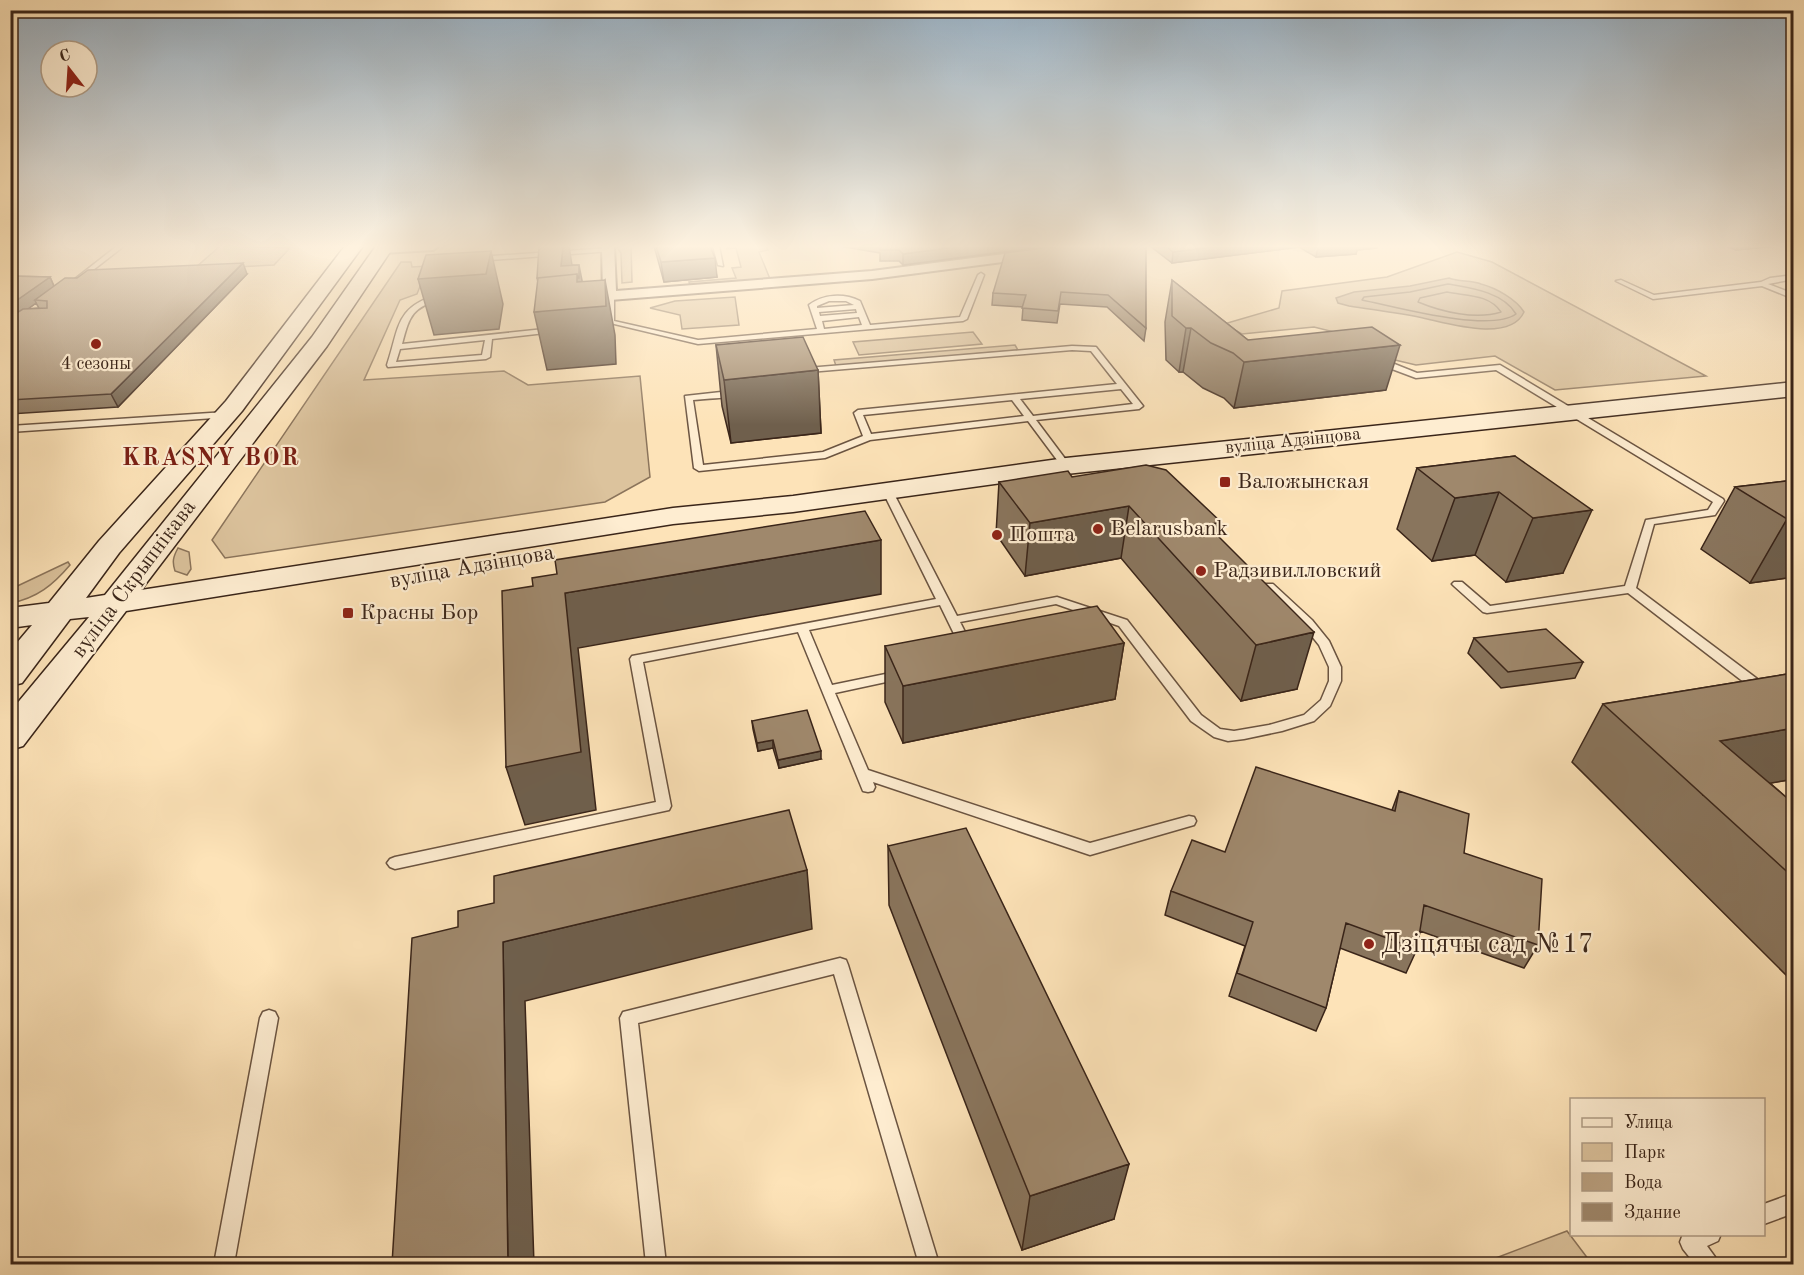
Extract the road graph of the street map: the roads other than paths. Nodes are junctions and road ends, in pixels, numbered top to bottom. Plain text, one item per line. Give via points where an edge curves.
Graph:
1 (308, 306) edge
2 (344, 306) edge
3 (417, 306) edge
4 (610, 306) edge
5 (813, 306) edge
6 (857, 306) edge
7 (969, 306) edge
8 (816, 314) junction
9 (862, 315) junction
10 (610, 322) junction
11 (601, 324) edge
12 (867, 328) junction
13 (559, 329) edge
14 (821, 331) junction
15 (489, 336) junction
16 (397, 347) junction
17 (1374, 359) edge
18 (1122, 386) junction
19 (1794, 388) edge
20 (1014, 397) junction
21 (1572, 412) junction
22 (226, 415) junction
23 (1030, 418) junction
24 (10, 429) edge
25 (868, 437) junction
26 (1066, 466) junction
27 (887, 490) junction
28 (1458, 584) dead end
29 (1269, 586) edge
30 (1630, 589) junction
31 (944, 602) junction
32 (106, 615) junction
33 (10, 618) edge
34 (953, 620) junction
35 (802, 628) junction
36 (37, 629) edge
37 (969, 651) edge
38 (915, 672) edge
39 (10, 675) edge
40 (1774, 681) edge
41 (1756, 684) junction
42 (828, 690) junction
43 (1774, 699) edge
44 (10, 737) edge
45 (1189, 821) dead end
46 (395, 863) dead end
47 (269, 1018) dead end
48 (1794, 1203) edge
49 (1765, 1214) edge
50 (1706, 1236) edge
51 (224, 1264) edge
52 (656, 1264) edge
53 (929, 1264) edge
54 (1708, 1264) edge

1 - 22 main road, вуліца Скрыпнікава
2 - 32 main road, вуліца Скрыпнікава via 317,346
3 - 16 lane via 408,312
4 - 10 lane
5 - 8 lane
6 - 9 lane
7 - 12 lane via 963,319
8 - 9 lane
8 - 14 lane
9 - 12 lane
10 - 11 lane
10 - 14 lane via 698,342
12 - 14 lane
13 - 15 lane
15 - 16 lane
15 - 16 lane via 486,357 391,365
17 - 21 lane via 1416,376 1497,367
18 - 20 lane
18 - 23 lane via 1139,406
18 - 25 lane via 1093,349 1072,348 807,370 799,380 775,388 688,398 699,468 825,455
19 - 21 main road, вуліца Адзінцова
20 - 23 lane
20 - 25 lane via 858,413
21 - 26 main road, вуліца Адзінцова
21 - 30 lane via 1719,501 1711,513 1650,522
22 - 24 lane
22 - 36 main road, вуліца Скрыпнікава
23 - 25 lane
23 - 26 lane
26 - 27 main road, вуліца Адзінцова
27 - 31 lane
27 - 32 main road, вуліца Адзінцова via 793,504 673,531 353,587
28 - 30 lane via 1487,610
29 - 34 lane via 1322,639 1336,670 1334,686 1324,704 1309,718 1246,735 1228,736 1210,730 1123,623 1057,600
30 - 41 lane
31 - 34 lane
31 - 35 lane
32 - 36 main road, вуліца Адзінцова
32 - 44 main road, вуліца Скрыпнікава
33 - 36 main road, вуліца Адзінцова
34 - 37 lane
35 - 42 lane
35 - 46 lane via 636,659 664,806
36 - 39 main road, вуліца Скрыпнікава
38 - 42 lane
40 - 41 lane
41 - 43 lane
42 - 45 lane via 865,780 1090,849
47 - 51 lane
48 - 49 lane
50 - 54 lane via 1690,1242
52 - 53 lane via 629,1018 840,965

